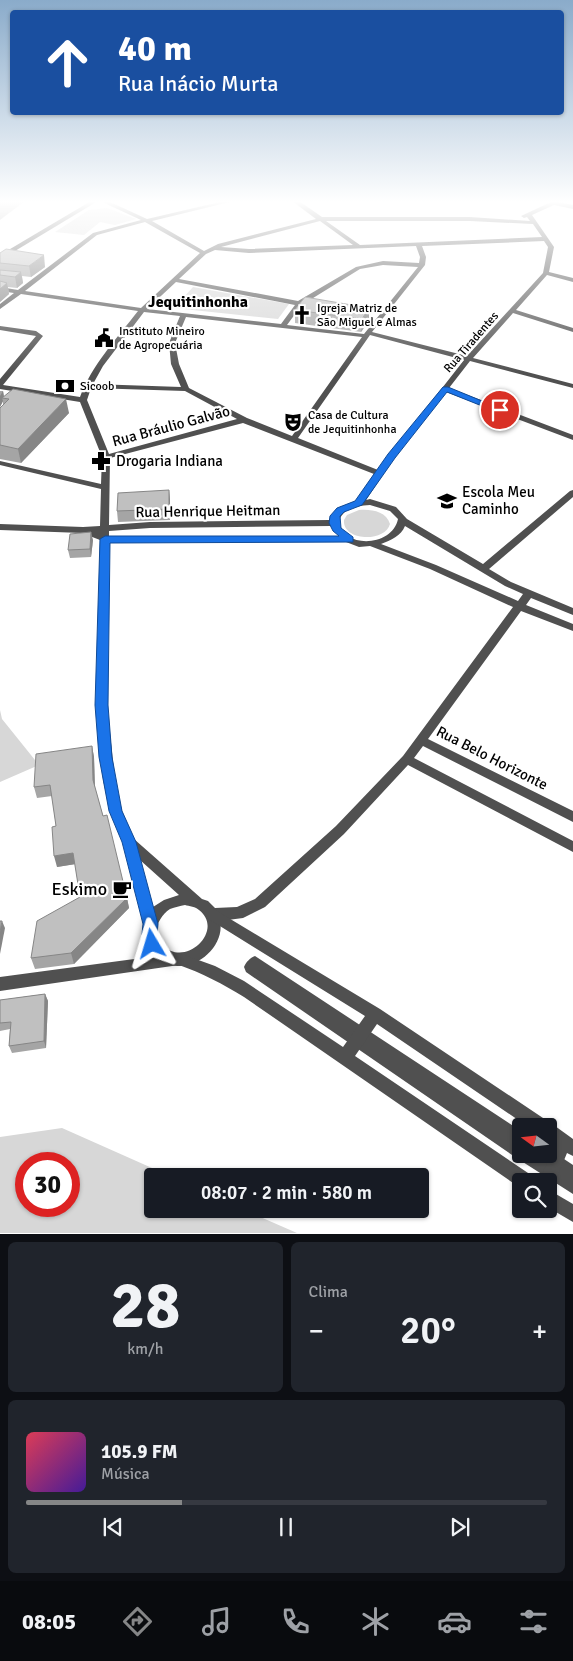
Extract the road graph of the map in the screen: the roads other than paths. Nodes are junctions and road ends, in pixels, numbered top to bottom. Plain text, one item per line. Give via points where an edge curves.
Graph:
1 (64, 259) edge
2 (198, 259) edge
3 (423, 259) edge
4 (549, 259) edge
5 (422, 265) junction
6 (546, 273) junction
7 (24, 280) dead end
8 (175, 280) junction
9 (573, 280) edge
10 (33, 282) junction
11 (0, 289) edge
12 (20, 292) junction
13 (300, 304) junction
14 (0, 307) edge
15 (319, 307) edge
16 (142, 310) junction
17 (513, 311) junction
18 (184, 314) junction
19 (368, 317) edge
20 (378, 319) junction
21 (284, 324) junction
22 (0, 328) edge
23 (573, 330) edge
24 (368, 335) junction
25 (470, 358) junction
26 (0, 386) edge
27 (88, 386) junction
28 (573, 386) edge
29 (186, 388) junction
30 (446, 389) junction
31 (22, 390) junction
32 (84, 400) junction
33 (11, 401) edge
34 (244, 420) junction
35 (573, 438) edge
36 (293, 440) junction
37 (106, 457) junction
38 (0, 463) edge
39 (379, 473) junction
40 (104, 487) junction
41 (573, 493) edge
42 (359, 503) junction
43 (402, 520) junction
44 (334, 523) junction
45 (0, 528) edge
46 (105, 528) junction
47 (83, 530) junction
48 (105, 539) junction
49 (350, 539) junction
50 (370, 544) junction
51 (483, 569) junction
52 (529, 593) junction
53 (519, 606) junction
54 (573, 612) edge
55 (573, 628) edge
56 (422, 741) junction
57 (408, 759) junction
58 (573, 817) edge
59 (129, 842) junction
60 (573, 847) edge
61 (196, 901) junction
62 (212, 914) junction
63 (151, 924) junction
64 (179, 959) junction
65 (0, 984) edge
66 (375, 1014) junction
67 (345, 1057) junction
68 (528, 1118) edge
69 (512, 1134) edge
70 (512, 1145) edge
71 (568, 1145) edge
72 (539, 1163) edge
73 (555, 1163) edge
74 (513, 1173) edge
75 (552, 1173) edge
76 (573, 1175) edge
77 (573, 1186) edge
78 (557, 1203) edge
79 (573, 1214) edge

1 - 10 street
2 - 8 street
3 - 5 street
4 - 6 street, Rua Tiradentes
5 - 13 street via 382,263 358,268
5 - 20 street
6 - 9 street
6 - 17 street, Rua Tiradentes
7 - 10 street
8 - 13 street
8 - 16 street
10 - 12 street
11 - 12 street
12 - 14 street
12 - 16 street
13 - 15 street
13 - 21 street
16 - 18 street
16 - 27 street via 100,364
17 - 23 street
17 - 25 street, Rua Tiradentes
18 - 21 street
18 - 29 street via 172,343 175,364
19 - 20 street
20 - 24 street
21 - 24 street
22 - 26 street via 40,336
24 - 25 street
24 - 36 street
25 - 28 street
25 - 30 street, Rua Tiradentes
26 - 31 street
27 - 29 street
27 - 32 street
29 - 34 street
30 - 35 street
30 - 39 street, Rua Tiradentes
31 - 32 street
31 - 33 street
32 - 37 street
34 - 36 street
34 - 37 street, Rua Bráulio Galvão
36 - 39 street
37 - 40 street
38 - 40 street
39 - 42 street, Rua Tiradentes
40 - 46 street
41 - 51 street
42 - 43 street via 386,506 398,513
42 - 44 street via 340,510
43 - 50 street via 399,534
43 - 51 street
44 - 46 street, Rua Henrique Heitman
44 - 49 street via 342,535
45 - 47 street, Rua Henrique Heitman
46 - 47 street, Rua Henrique Heitman
46 - 48 street
47 - 48 street, Rua Henrique Heitman
48 - 49 street, Rua Henrique Heitman
48 - 59 street via 104,744 116,811
49 - 50 street
50 - 53 street
51 - 52 street
52 - 53 street
52 - 54 street
53 - 55 street
53 - 56 street
56 - 57 street
56 - 58 street, Rua Belo Horizonte
57 - 60 street
57 - 62 street via 340,830 260,903 246,912 227,916
59 - 61 street
59 - 63 street
61 - 62 street
61 - 63 street via 185,899 163,906
62 - 64 street via 215,934 210,944 191,958
62 - 66 street
63 - 64 street via 152,944 159,952
64 - 65 street
64 - 67 street via 232,980
66 - 67 street
66 - 68 street
67 - 74 street
69 - 70 street via 253,965
71 - 75 street
72 - 77 street
73 - 76 street
78 - 79 street

